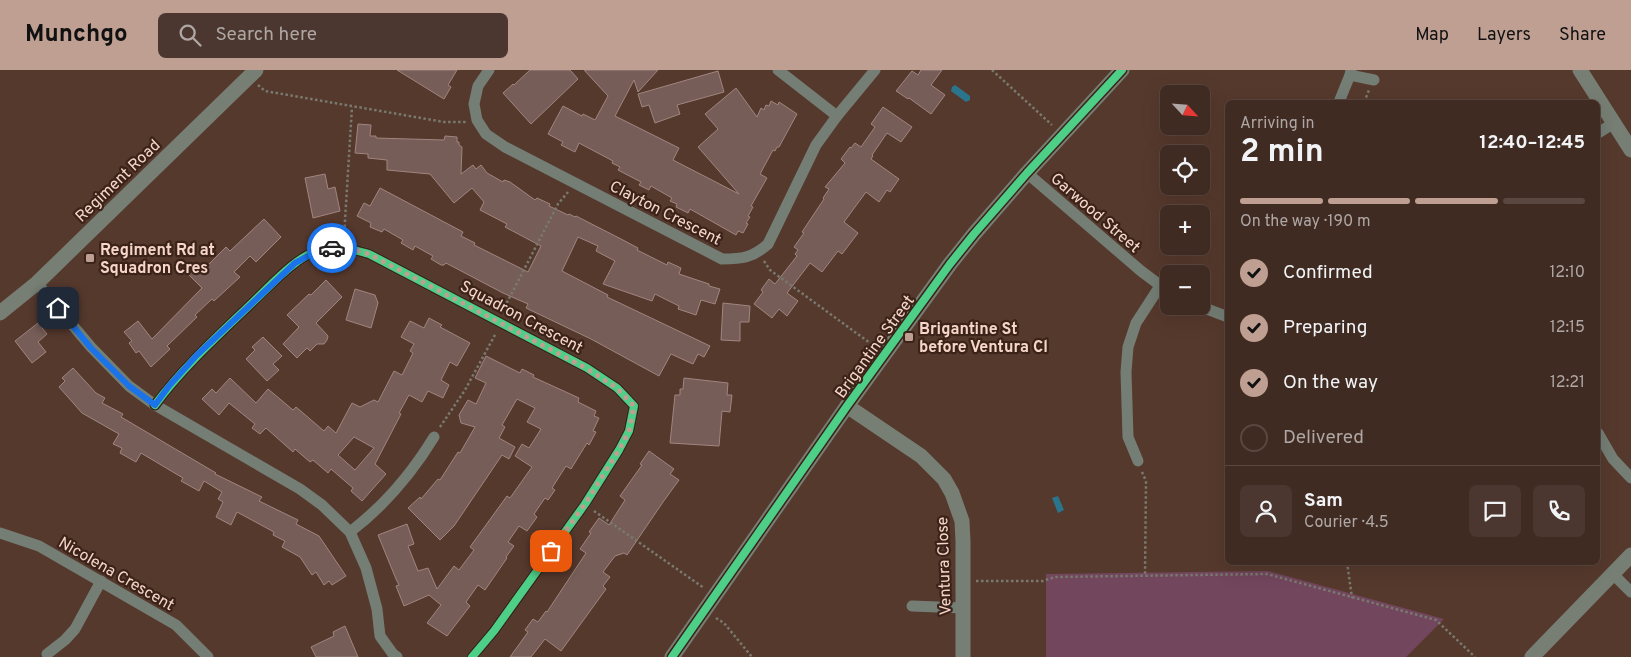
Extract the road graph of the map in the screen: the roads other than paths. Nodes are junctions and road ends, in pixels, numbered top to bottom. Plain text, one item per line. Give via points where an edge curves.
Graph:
1 (489, 70) edge
2 (778, 70) edge
3 (875, 70) edge
4 (1122, 70) edge
5 (1580, 70) edge
6 (1350, 73) edge
7 (252, 74) edge
8 (1374, 80) dead end
9 (1340, 100) edge
10 (1599, 100) edge
11 (1600, 101) edge
12 (836, 116) junction
13 (1614, 123) junction
14 (1600, 132) edge
15 (1631, 150) edge
16 (1028, 173) junction
17 (36, 282) junction
18 (1160, 286) edge
19 (1160, 294) edge
20 (1210, 310) edge
21 (0, 313) edge
22 (1225, 316) edge
23 (155, 405) junction
24 (848, 406) junction
25 (434, 436) dead end
26 (1600, 436) edge
27 (1138, 461) road end
28 (1631, 478) edge
29 (350, 532) junction
30 (0, 533) edge
31 (1631, 556) edge
32 (1613, 574) junction
33 (101, 582) junction
34 (1631, 592) edge
35 (912, 606) dead end
36 (963, 608) junction
37 (47, 654) dead end
38 (208, 657) edge
39 (397, 657) edge
40 (472, 657) edge
41 (672, 657) edge
42 (964, 657) edge
43 (1532, 657) edge

1 - 12 street, Clayton Crescent via 478,86 474,104 477,120 486,134 505,147 722,259 740,259 758,253 768,244 811,155
2 - 12 street
3 - 12 street
4 - 16 street, Brigantine Street
5 - 10 street
6 - 8 street
6 - 9 street
7 - 17 street, Regiment Road
11 - 13 street
13 - 14 street
13 - 15 street
16 - 18 street, Garwood Street
16 - 24 street, Brigantine Street via 968,241
17 - 21 street, Regiment Road
17 - 23 street via 91,348 129,386
19 - 27 street via 1136,323 1128,347 1128,436
20 - 22 street
23 - 29 street via 300,489
23 - 40 street, Squadron Crescent via 197,355 295,263 321,249 344,247 369,254 586,368 617,388 634,406 629,431 619,450 585,504
24 - 36 street, Ventura Close via 921,456 944,479 962,521
24 - 41 street, Brigantine Street
25 - 29 street via 396,489
26 - 28 street via 1613,459
29 - 39 street via 366,568 377,609 380,636
30 - 33 street, Nicolena Crescent via 38,546
31 - 32 street
32 - 34 street
32 - 43 street
33 - 37 street via 75,628
33 - 38 street, Nicolena Crescent via 176,625
35 - 36 street
36 - 42 street, Ventura Close

